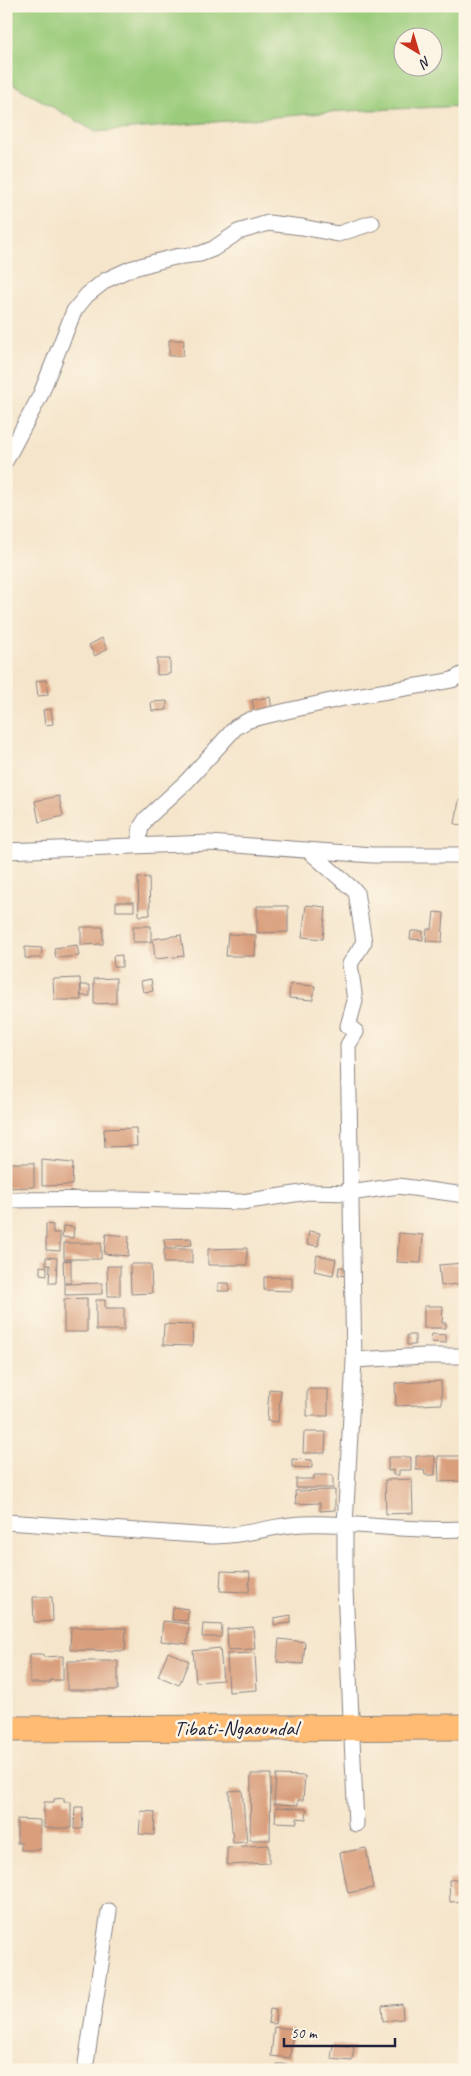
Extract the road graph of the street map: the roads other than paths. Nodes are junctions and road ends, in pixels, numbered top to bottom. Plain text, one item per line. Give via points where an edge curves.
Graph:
1 (372, 223) dead end
2 (6, 460) edge
3 (465, 673) edge
4 (138, 844) junction
5 (6, 850) edge
6 (308, 850) junction
7 (465, 855) edge
8 (350, 1193) junction
9 (465, 1194) edge
10 (6, 1200) edge
11 (465, 1356) edge
12 (354, 1360) junction
13 (6, 1522) edge
14 (345, 1525) junction
15 (465, 1529) edge
16 (465, 1727) edge
17 (352, 1728) junction
18 (6, 1730) edge
19 (356, 1824) dead end
20 (109, 1911) dead end
21 (85, 2070) edge

1 - 2 street via 338,234 268,223 238,232 200,254 155,262 106,280 74,311 40,396
3 - 4 street via 452,680 344,698 249,720 236,727 187,781 146,819
4 - 5 street
4 - 6 street via 209,843
6 - 7 street via 373,856
6 - 8 street via 356,892 364,942 350,964 355,1001 348,1026 356,1032 348,1045
8 - 9 street via 398,1186
8 - 10 street via 308,1192 222,1203 133,1199
8 - 12 street
11 - 12 street
12 - 14 street
13 - 14 street via 212,1536 290,1525
14 - 15 street
14 - 17 street via 347,1667
16 - 17 highway, Tibati-Ngaoundal
17 - 18 highway, Tibati-Ngaoundal
17 - 19 street
20 - 21 street

